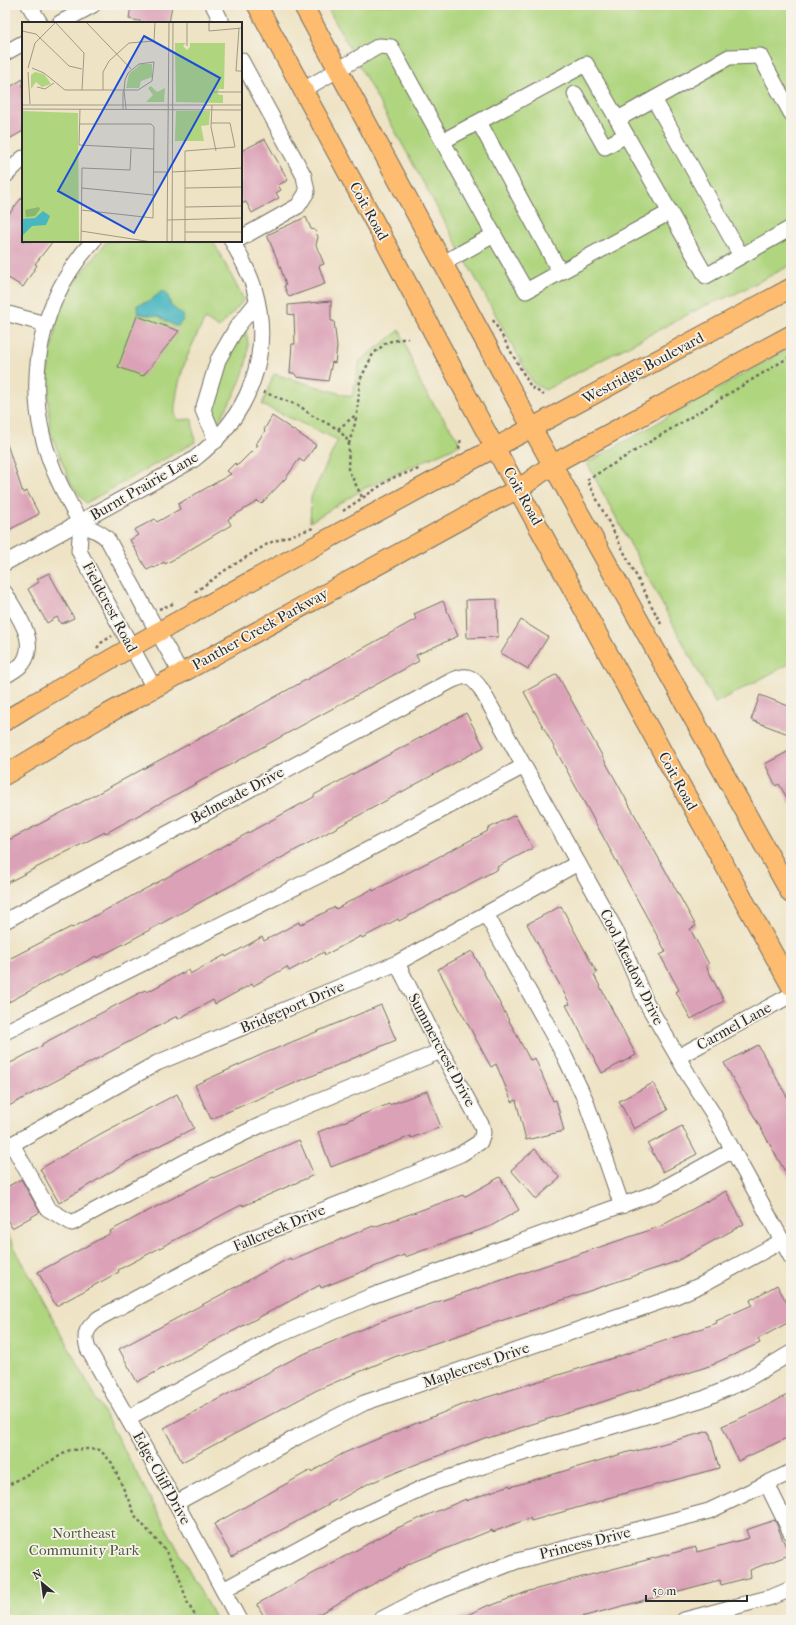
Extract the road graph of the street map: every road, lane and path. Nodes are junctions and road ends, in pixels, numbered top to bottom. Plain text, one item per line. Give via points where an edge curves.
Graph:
1 (29, 5) edge
2 (93, 5) edge
3 (213, 5) edge
4 (257, 5) edge
5 (303, 5) edge
6 (39, 22) edge
7 (62, 22) edge
8 (222, 22) edge
9 (22, 44) edge
10 (5, 53) edge
11 (242, 62) edge
12 (338, 70) junction
13 (303, 90) junction
14 (575, 94) dead end
15 (654, 99) junction
16 (791, 113) edge
17 (618, 119) junction
18 (479, 122) junction
19 (626, 135) junction
20 (443, 141) junction
21 (22, 159) edge
22 (5, 176) edge
23 (670, 212) junction
24 (791, 228) edge
25 (494, 235) junction
26 (242, 237) edge
27 (92, 242) edge
28 (235, 242) edge
29 (741, 256) junction
30 (443, 263) junction
31 (560, 272) junction
32 (791, 288) edge
33 (257, 302) junction
34 (5, 313) edge
35 (45, 324) junction
36 (791, 335) edge
37 (408, 338) dead end
38 (791, 356) edge
39 (249, 390) junction
40 (356, 414) junction
41 (532, 428) junction
42 (338, 429) junction
43 (461, 438) dead end
44 (216, 441) junction
45 (349, 445) junction
46 (495, 447) junction
47 (454, 453) dead end
48 (553, 464) junction
49 (420, 469) dead end
50 (519, 489) junction
51 (362, 497) junction
52 (339, 514) dead end
53 (81, 522) junction
54 (320, 525) dead end
55 (5, 563) edge
56 (5, 593) edge
57 (191, 595) dead end
58 (178, 602) dead end
59 (148, 615) junction
60 (663, 628) dead end
61 (123, 630) junction
62 (158, 632) junction
63 (132, 648) junction
64 (93, 653) dead end
65 (181, 673) junction
66 (5, 676) edge
67 (471, 678) joint
68 (154, 688) junction
69 (5, 721) edge
70 (524, 766) junction
71 (5, 775) edge
72 (578, 863) junction
73 (791, 894) edge
74 (486, 914) junction
75 (5, 921) edge
76 (397, 963) junction
77 (791, 986) edge
78 (791, 995) edge
79 (5, 1032) edge
80 (441, 1051) junction
81 (678, 1057) junction
82 (482, 1138) joint
83 (8, 1146) edge
84 (733, 1150) junction
85 (622, 1206) junction
86 (782, 1241) junction
87 (791, 1257) edge
88 (85, 1336) joint
89 (791, 1353) edge
90 (128, 1418) junction
91 (791, 1472) edge
92 (767, 1484) junction
93 (5, 1487) edge
94 (176, 1503) junction
95 (791, 1533) edge
96 (791, 1589) edge
97 (223, 1590) junction
98 (198, 1620) edge
99 (239, 1620) edge
100 (380, 1620) edge
101 (684, 1620) edge

1 - 6 street
2 - 7 street
3 - 8 street
4 - 13 main road, Coit Road
5 - 12 main road
9 - 10 street
11 - 26 street via 304,176 307,192 298,206
12 - 13 street
12 - 20 street via 379,46 391,47
12 - 30 main road
13 - 46 main road, Coit Road
14 - 19 street via 605,147
15 - 16 street via 729,57 760,56
15 - 17 street
15 - 29 street
17 - 18 street via 586,64
17 - 19 street
18 - 20 street
18 - 31 street
19 - 23 street
20 - 25 street
21 - 22 street
23 - 29 street via 706,276
23 - 31 street
24 - 29 street
25 - 30 street
25 - 31 street via 526,291
27 - 35 street, Fieldcrest Road via 65,278
28 - 33 street, Burnt Prairie Lane
30 - 41 main road
32 - 41 main road, Westridge Boulevard
33 - 39 street, Burnt Prairie Lane via 260,347
33 - 44 street via 237,327 218,360 203,410
34 - 35 street
35 - 53 street, Fieldcrest Road via 37,374 40,425 55,474
36 - 48 main road
37 - 40 path via 387,342 373,354 360,380
38 - 60 path via 587,480
39 - 42 path via 266,393 300,406
39 - 44 street, Burnt Prairie Lane via 235,417
40 - 42 path
40 - 45 path via 356,425
41 - 46 main road, Westridge Boulevard
41 - 48 main road
42 - 45 path
43 - 47 path via 460,449
44 - 53 street, Burnt Prairie Lane via 180,468
45 - 51 path via 348,469
46 - 50 main road, Coit Road
46 - 62 main road
48 - 50 main road
48 - 73 main road
49 - 51 path via 392,478
50 - 65 main road, Panther Creek Parkway
50 - 77 main road, Coit Road
51 - 52 path
53 - 55 street, Burnt Prairie Lane
53 - 59 street, Fieldcrest Road via 107,538
53 - 61 street, Fieldcrest Road via 80,551
54 - 57 path via 269,544 224,570
56 - 66 street via 29,640 29,650 22,663
58 - 59 path
59 - 62 street, Fieldcrest Road
61 - 63 street, Fieldcrest Road
61 - 64 path via 101,643
62 - 63 main road
62 - 65 street, Fieldcrest Road
63 - 68 street, Fieldcrest Road
63 - 69 main road
65 - 68 main road, Panther Creek Parkway
67 - 70 street, Cool Meadow Drive via 480,689
67 - 75 street, Belmeade Drive via 461,676 450,681
68 - 71 main road, Panther Creek Parkway
70 - 72 street, Cool Meadow Drive
70 - 79 street via 328,871
72 - 74 street, Bridgeport Drive
72 - 81 street, Cool Meadow Drive via 616,931 646,1002
74 - 76 street, Bridgeport Drive
74 - 85 street via 564,1055 585,1099
76 - 80 street, Summercrest Drive
76 - 83 street, Bridgeport Drive via 157,1063
78 - 81 street, Carmel Lane
80 - 82 street, Summercrest Drive via 482,1126
80 - 83 street via 247,1132 192,1158 72,1223 48,1209
81 - 84 street, Cool Meadow Drive
82 - 88 street, Fallcreek Drive via 475,1146 461,1154 244,1241 99,1318 89,1327
84 - 85 street via 655,1193
84 - 86 street, Cool Meadow Drive
85 - 90 street via 369,1297 279,1335
86 - 87 street, Cool Meadow Drive
86 - 94 street, Maplecrest Drive via 674,1297 364,1403
88 - 90 street, Edge Cliff Drive via 88,1349
89 - 97 street via 744,1381 702,1399 433,1483 353,1520
90 - 94 street, Edge Cliff Drive
91 - 92 street, Princess Drive
92 - 95 street
92 - 100 street, Princess Drive via 709,1511 517,1560 424,1597
93 - 98 path via 70,1450 100,1450 112,1462 136,1517 165,1550 178,1574 188,1604
94 - 97 street, Edge Cliff Drive
96 - 101 street via 772,1597
97 - 99 street, Edge Cliff Drive

